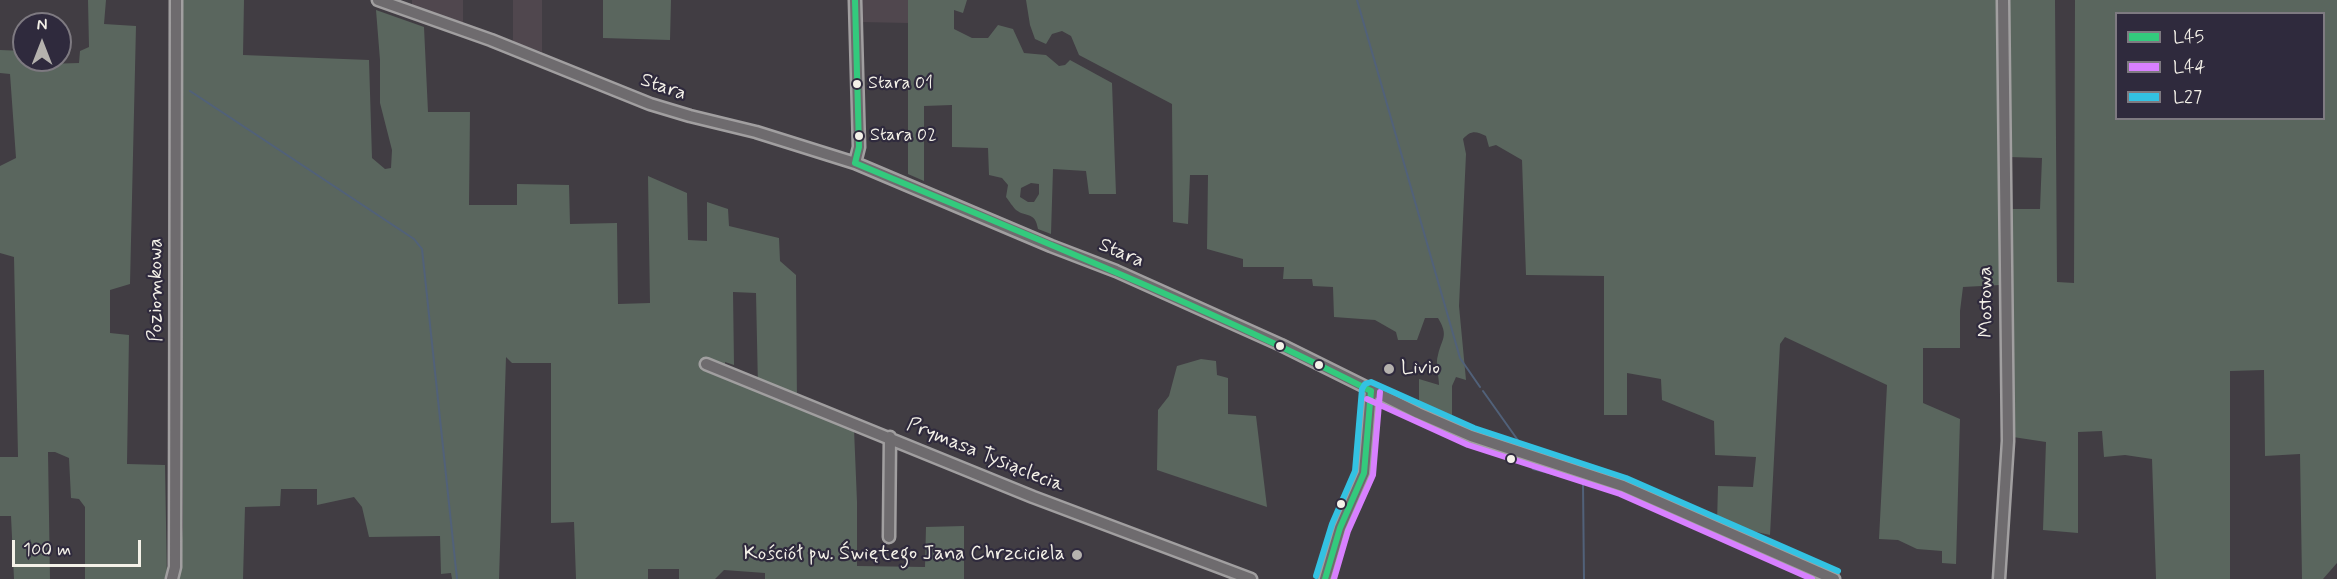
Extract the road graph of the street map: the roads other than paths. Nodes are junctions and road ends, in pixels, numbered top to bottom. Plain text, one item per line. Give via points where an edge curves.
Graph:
1 (176, 0) edge
2 (378, 0) edge
3 (855, 0) edge
4 (2003, 0) edge
5 (855, 164) junction
6 (706, 364) dead end
7 (1371, 391) junction
8 (890, 437) junction
9 (889, 537) dead end
10 (172, 579) edge
11 (1251, 579) edge
12 (1325, 579) edge
13 (1834, 579) edge
14 (1999, 579) edge

1 - 10 street, Poziomkowa
2 - 5 street, Stara via 650,104
3 - 5 street via 859,147
4 - 14 street, Mostowa via 2008,441
5 - 7 street, Stara via 1116,271 1281,345
6 - 8 street, Prymasa Tysiąclecia
7 - 12 street via 1364,473 1333,547
7 - 13 street, Stara via 1472,436 1623,486
8 - 9 street
8 - 11 street, Prymasa Tysiąclecia via 1033,497

